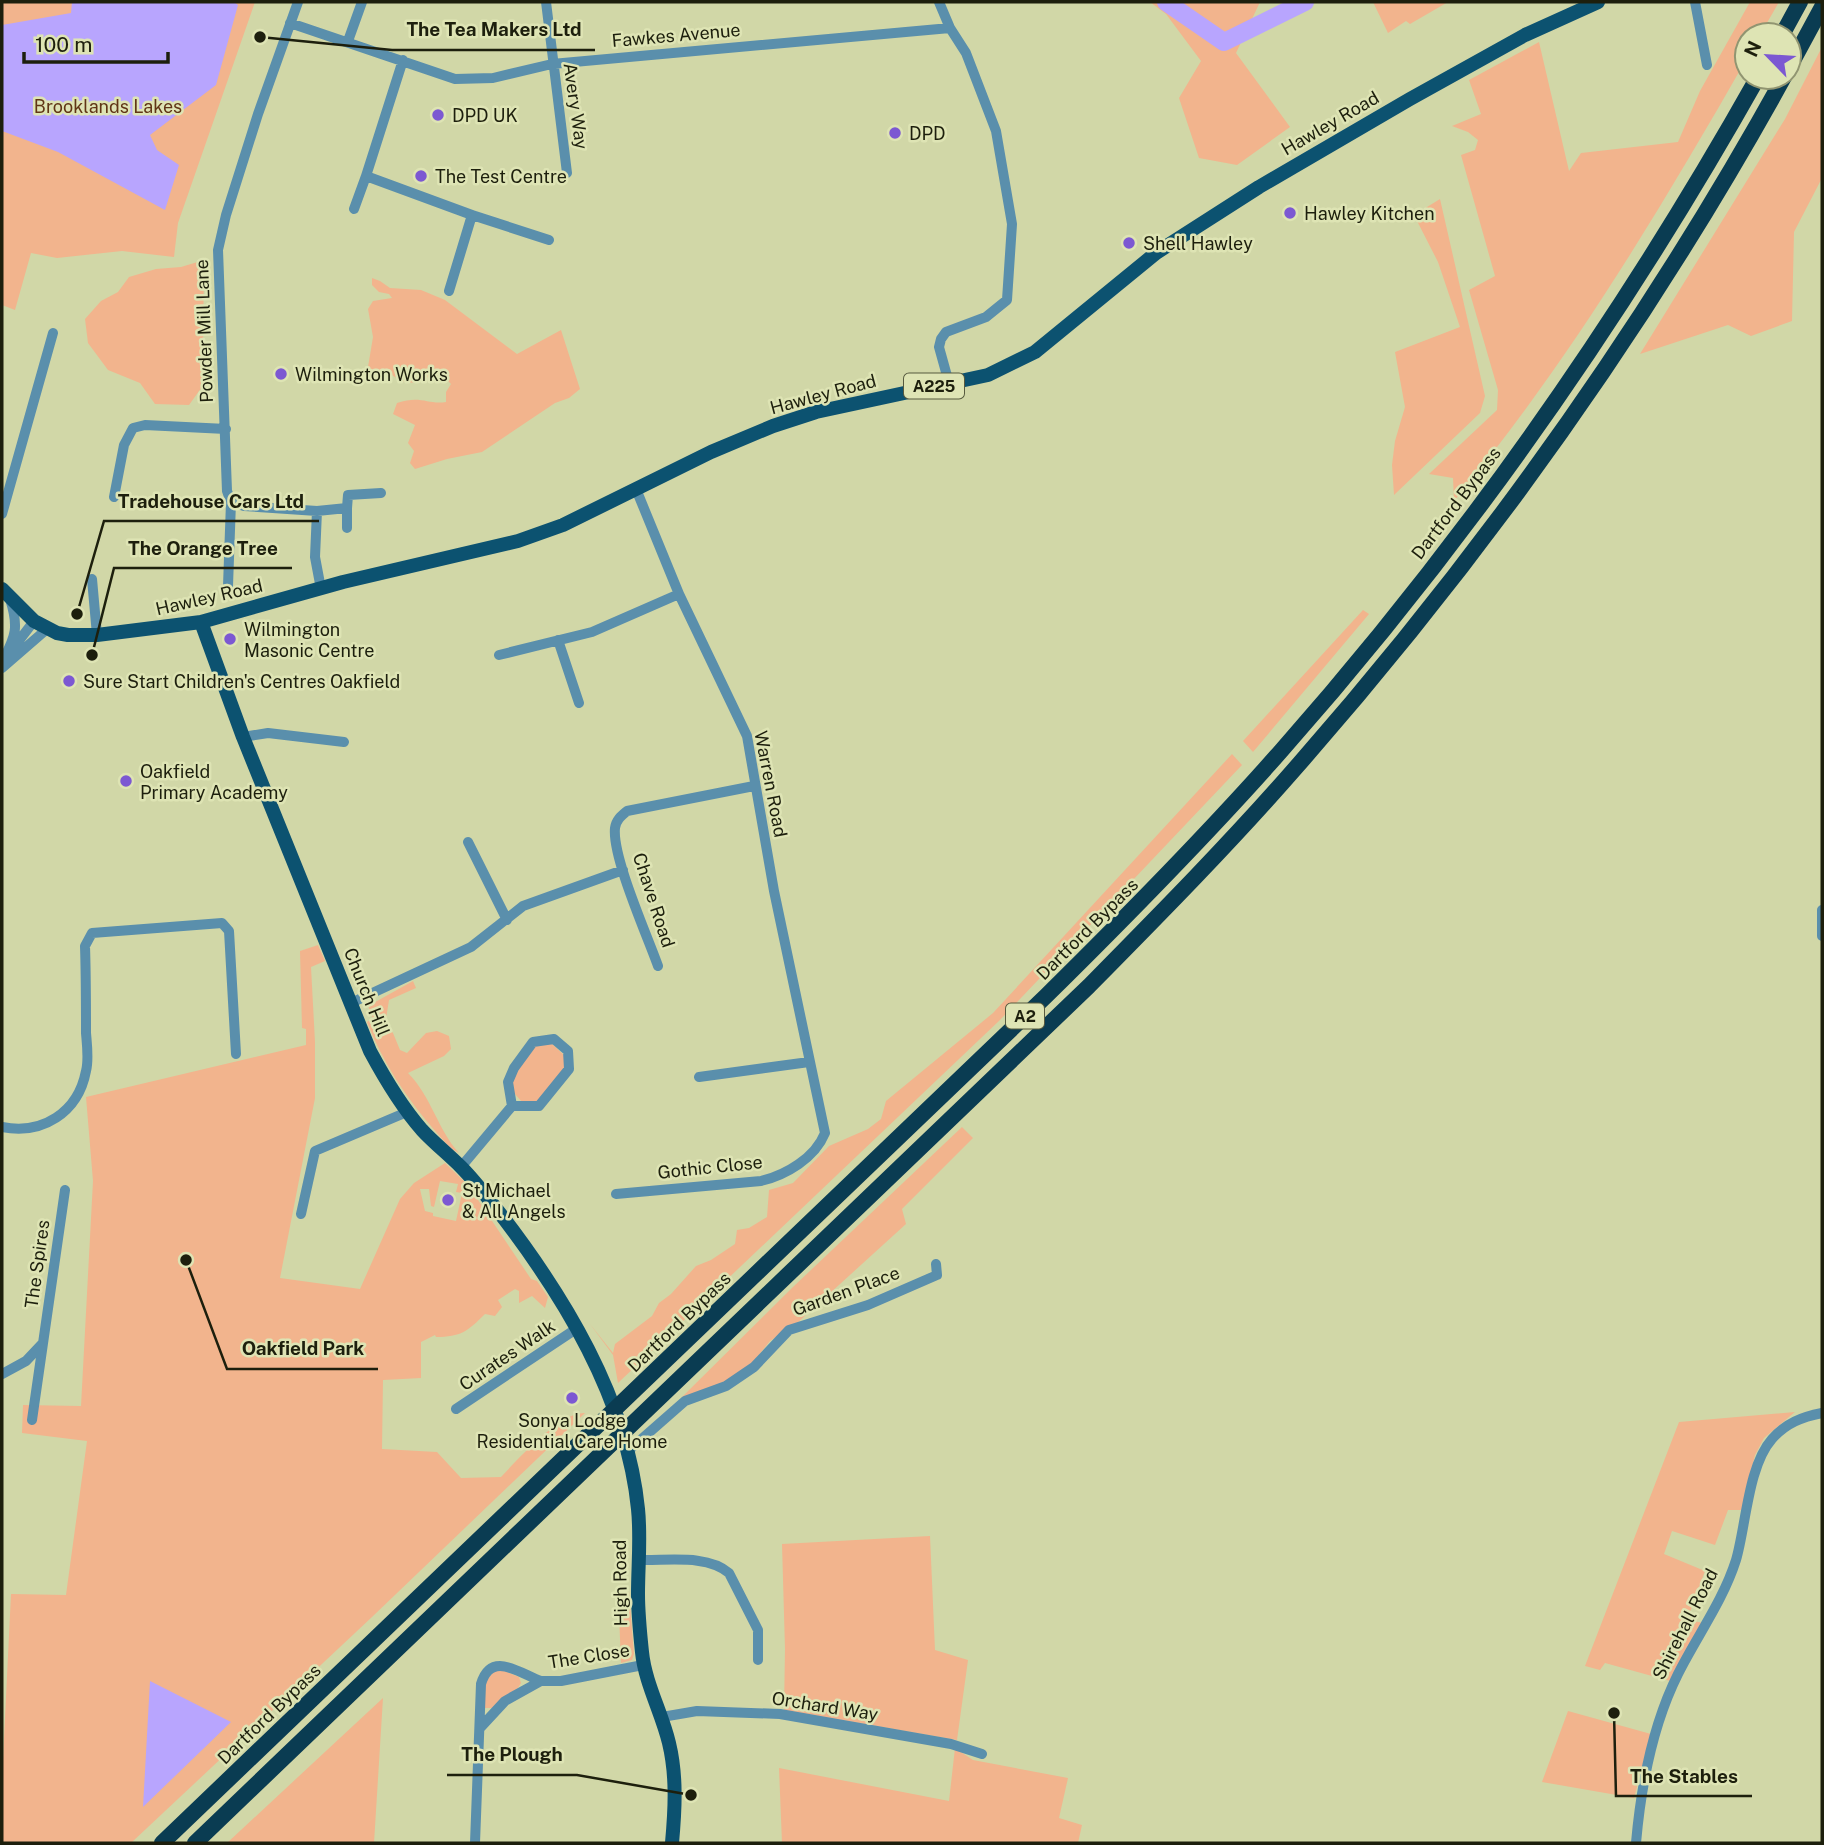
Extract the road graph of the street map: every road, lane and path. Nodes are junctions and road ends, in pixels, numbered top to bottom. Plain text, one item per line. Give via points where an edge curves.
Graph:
1 (298, 2) edge
2 (362, 2) edge
3 (546, 2) edge
4 (939, 2) edge
5 (1598, 2) edge
6 (1695, 2) edge
7 (1800, 2) edge
8 (1822, 6) edge
9 (1790, 21) edge
10 (290, 23) junction
11 (950, 28) junction
12 (348, 41) junction
13 (1803, 42) edge
14 (403, 60) junction
15 (552, 64) junction
16 (1707, 65) dead end
17 (1750, 91) edge
18 (1776, 91) edge
19 (567, 173) dead end
20 (366, 176) junction
21 (354, 209) dead end
22 (472, 215) junction
23 (549, 240) dead end
24 (449, 291) dead end
25 (53, 333) dead end
26 (949, 383) junction
27 (226, 429) junction
28 (636, 489) junction
29 (381, 493) dead end
30 (114, 497) dead end
31 (231, 502) junction
32 (347, 508) junction
33 (317, 511) junction
34 (2, 514) edge
35 (347, 528) dead end
36 (92, 579) dead end
37 (228, 586) dead end
38 (321, 589) junction
39 (6, 594) edge
40 (679, 594) junction
41 (34, 621) junction
42 (201, 622) junction
43 (47, 629) junction
44 (97, 635) junction
45 (558, 640) junction
46 (499, 655) dead end
47 (2, 665) edge
48 (579, 703) dead end
49 (243, 737) junction
50 (344, 742) dead end
51 (754, 786) junction
52 (468, 842) dead end
53 (623, 870) junction
54 (1822, 910) edge
55 (1822, 917) edge
56 (507, 920) junction
57 (1822, 936) edge
58 (658, 966) dead end
59 (351, 1003) junction
60 (236, 1054) dead end
61 (809, 1062) junction
62 (699, 1077) dead end
63 (512, 1106) junction
64 (407, 1112) junction
65 (2, 1127) edge
66 (824, 1127) joint
67 (461, 1167) junction
68 (65, 1190) dead end
69 (616, 1194) dead end
70 (302, 1214) dead end
71 (936, 1264) dead end
72 (576, 1329) junction
73 (43, 1343) junction
74 (2, 1374) edge
75 (456, 1409) dead end
76 (1822, 1413) edge
77 (32, 1420) dead end
78 (628, 1451) junction
79 (639, 1560) junction
80 (758, 1660) dead end
81 (643, 1665) junction
82 (541, 1681) junction
83 (662, 1717) junction
84 (480, 1728) junction
85 (982, 1754) dead end
86 (162, 1843) edge
87 (195, 1843) edge
88 (475, 1843) edge
89 (672, 1843) edge
90 (1636, 1843) edge

1 - 10 street, Powder Mill Lane
2 - 12 street
3 - 15 street, Avery Way
4 - 11 street
5 - 26 main road, Hawley Road / A225 via 1525,34 1259,187 1156,253 1035,352 988,374
6 - 16 street
7 - 9 highway
8 - 13 highway
10 - 12 street, Fawkes Avenue
10 - 27 street, Powder Mill Lane via 220,237
11 - 15 street, Fawkes Avenue
11 - 26 street via 966,53 996,131 1012,223 1007,300 986,317 946,332 941,339
12 - 14 street, Fawkes Avenue
14 - 15 street, Fawkes Avenue via 456,79 493,78
14 - 20 street
15 - 19 street, Avery Way
17 - 86 highway, Dartford Bypass / A2 via 1678,215 1490,493 1282,750 1046,996
18 - 87 highway, A2 via 1698,225 1534,470 1405,639 1275,791 1089,986
20 - 21 street
20 - 22 street
22 - 23 street
22 - 24 street
25 - 34 street
26 - 28 main road, Hawley Road / A225 via 773,426
27 - 30 street via 133,428 124,445
27 - 31 street, Powder Mill Lane
28 - 38 main road, Hawley Road / A225 via 564,525 518,541
28 - 40 street, Warren Road
29 - 32 street via 348,495
31 - 33 street
31 - 37 street, Powder Mill Lane
32 - 33 street
32 - 35 street
33 - 38 street via 315,557
36 - 44 street
38 - 42 main road, Hawley Road / A225
39 - 41 main road, Hawley Road / A225
39 - 47 street via 16,626
40 - 45 street via 592,632
40 - 51 street, Warren Road via 747,736
41 - 43 main road, Hawley Road / A225
41 - 47 street
42 - 44 main road, Hawley Road / A225
42 - 49 main road, Church Hill
43 - 44 main road, Hawley Road / A225
43 - 47 street
45 - 46 street
45 - 48 street
49 - 50 street via 268,733
49 - 59 main road, Church Hill
51 - 53 street, Chave Road via 627,811 617,820 615,831
51 - 61 street, Warren Road
52 - 56 street
53 - 56 street via 523,906
53 - 58 street, Chave Road
54 - 55 street
55 - 57 street
56 - 59 street via 471,947
59 - 64 main road, Church Hill via 383,1075
60 - 65 street via 229,932 222,923 92,933 85,946 87,1070 79,1093 65,1113 38,1127
61 - 62 street
61 - 66 street, Warren Road
63 - 63 street via 508,1082 513,1068 533,1042 554,1039 568,1051 569,1069 538,1107
63 - 67 street
64 - 67 main road, Church Hill
64 - 70 street via 315,1151
66 - 69 street, Gothic Close via 824,1138 816,1147 775,1178
67 - 72 main road, Church Hill via 518,1238
68 - 73 street, The Spires
71 - 78 street, Garden Place via 937,1275 868,1306 789,1330 754,1367 726,1386 685,1401
72 - 75 street, Curates Walk
72 - 78 main road, High Road via 609,1392
73 - 74 street via 26,1361
73 - 77 street, The Spires
76 - 90 street, Shirehall Road via 1788,1424 1770,1440 1754,1474 1736,1560 1678,1675 1652,1745
78 - 79 main road, High Road via 639,1512
79 - 80 street via 710,1562 729,1573 758,1630
79 - 81 main road, High Road
81 - 82 street, The Close
81 - 83 main road, High Road
82 - 84 street, The Close via 505,1701
82 - 84 street, The Close via 502,1665 490,1668 481,1684
83 - 85 street, Orchard Way via 697,1711 780,1714 951,1744
83 - 89 main road, High Road via 674,1777
84 - 88 street, The Close

